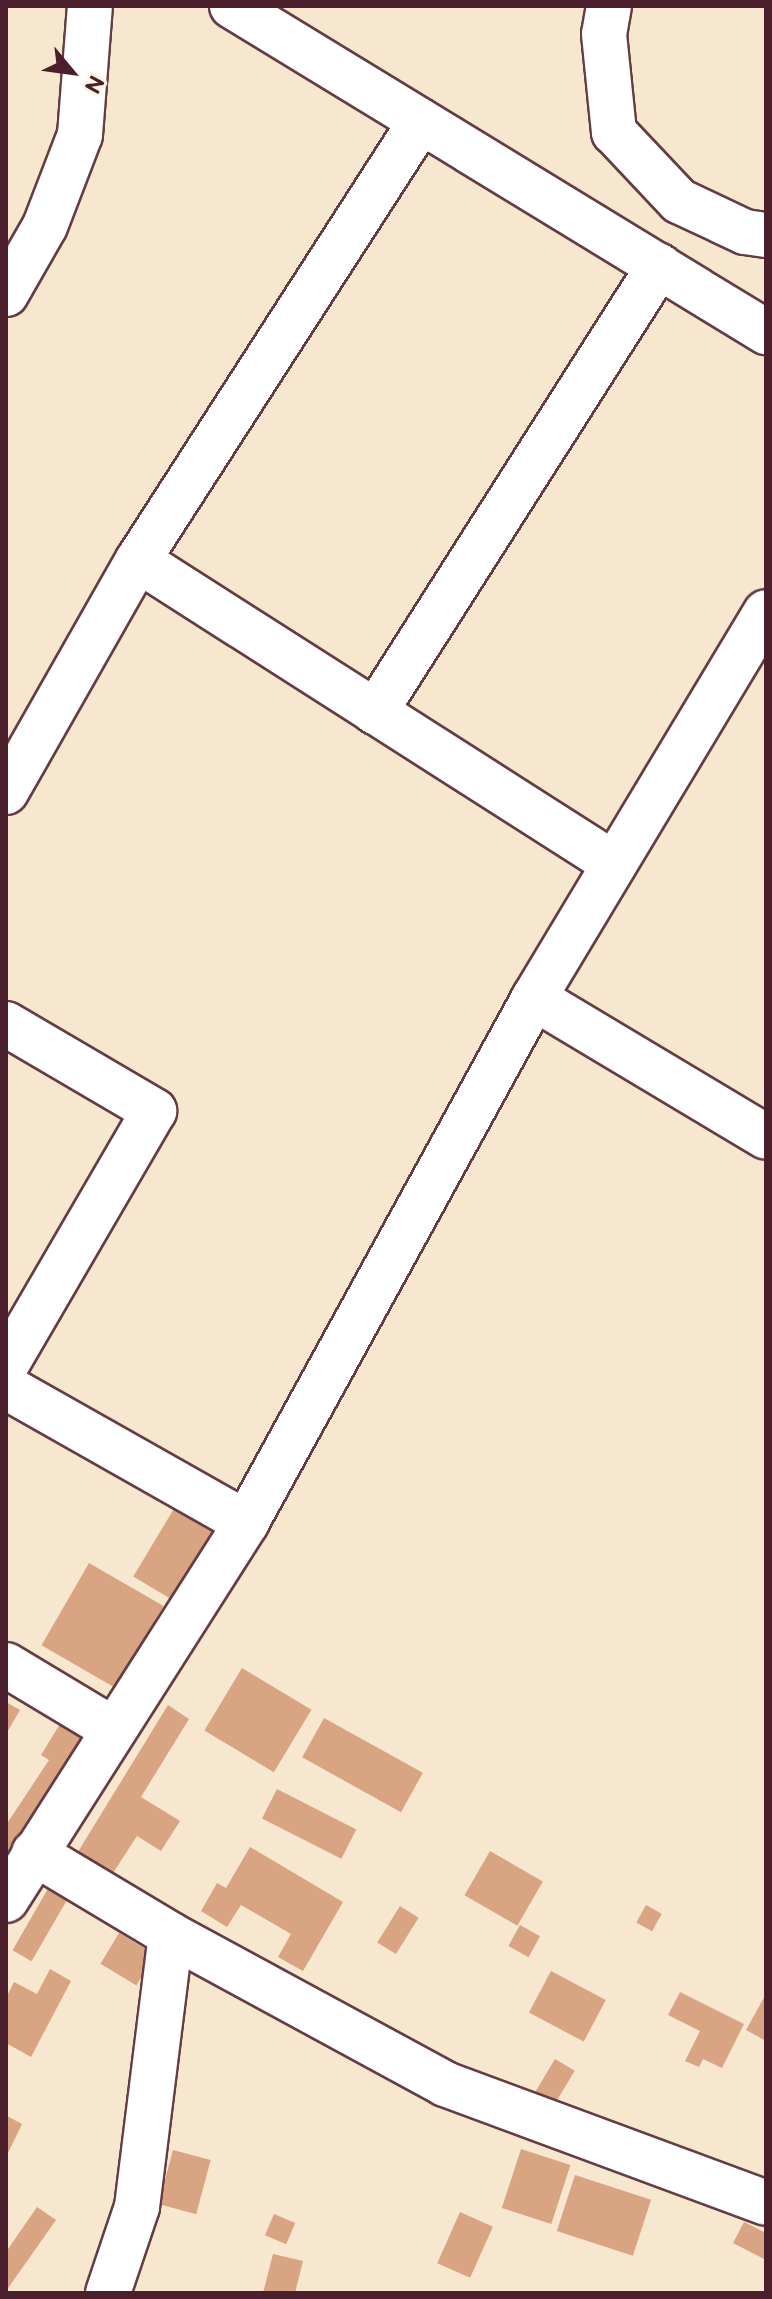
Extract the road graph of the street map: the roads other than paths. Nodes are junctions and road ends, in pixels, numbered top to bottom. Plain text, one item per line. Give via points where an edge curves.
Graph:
1 (90, 6) edge
2 (232, 6) edge
3 (609, 6) edge
4 (421, 121) junction
5 (766, 235) edge
6 (659, 266) junction
7 (6, 294) edge
8 (766, 332) edge
9 (138, 560) junction
10 (766, 612) edge
11 (375, 712) junction
12 (6, 792) edge
13 (614, 864) junction
14 (534, 998) junction
15 (6, 1024) edge
16 (766, 1137) edge
17 (6, 1365) edge
18 (6, 1387) edge
19 (246, 1523) junction
20 (6, 1665) edge
21 (111, 1728) junction
22 (34, 1853) junction
23 (6, 1900) edge
24 (171, 1935) junction
25 (766, 2203) edge
26 (108, 2293) edge

1 - 7 street via 80,135 45,226
2 - 4 street
3 - 5 street via 604,34 614,132 679,201 745,232
4 - 6 street
4 - 9 street
6 - 8 street
6 - 11 street
9 - 11 street
9 - 12 street
10 - 13 street
11 - 13 street
13 - 14 street
14 - 16 street
14 - 19 street
15 - 17 street via 154,1111
18 - 19 street
19 - 21 street
20 - 21 street
21 - 22 street
22 - 23 street
22 - 24 street
24 - 25 street via 445,2084
24 - 26 street via 137,2207

